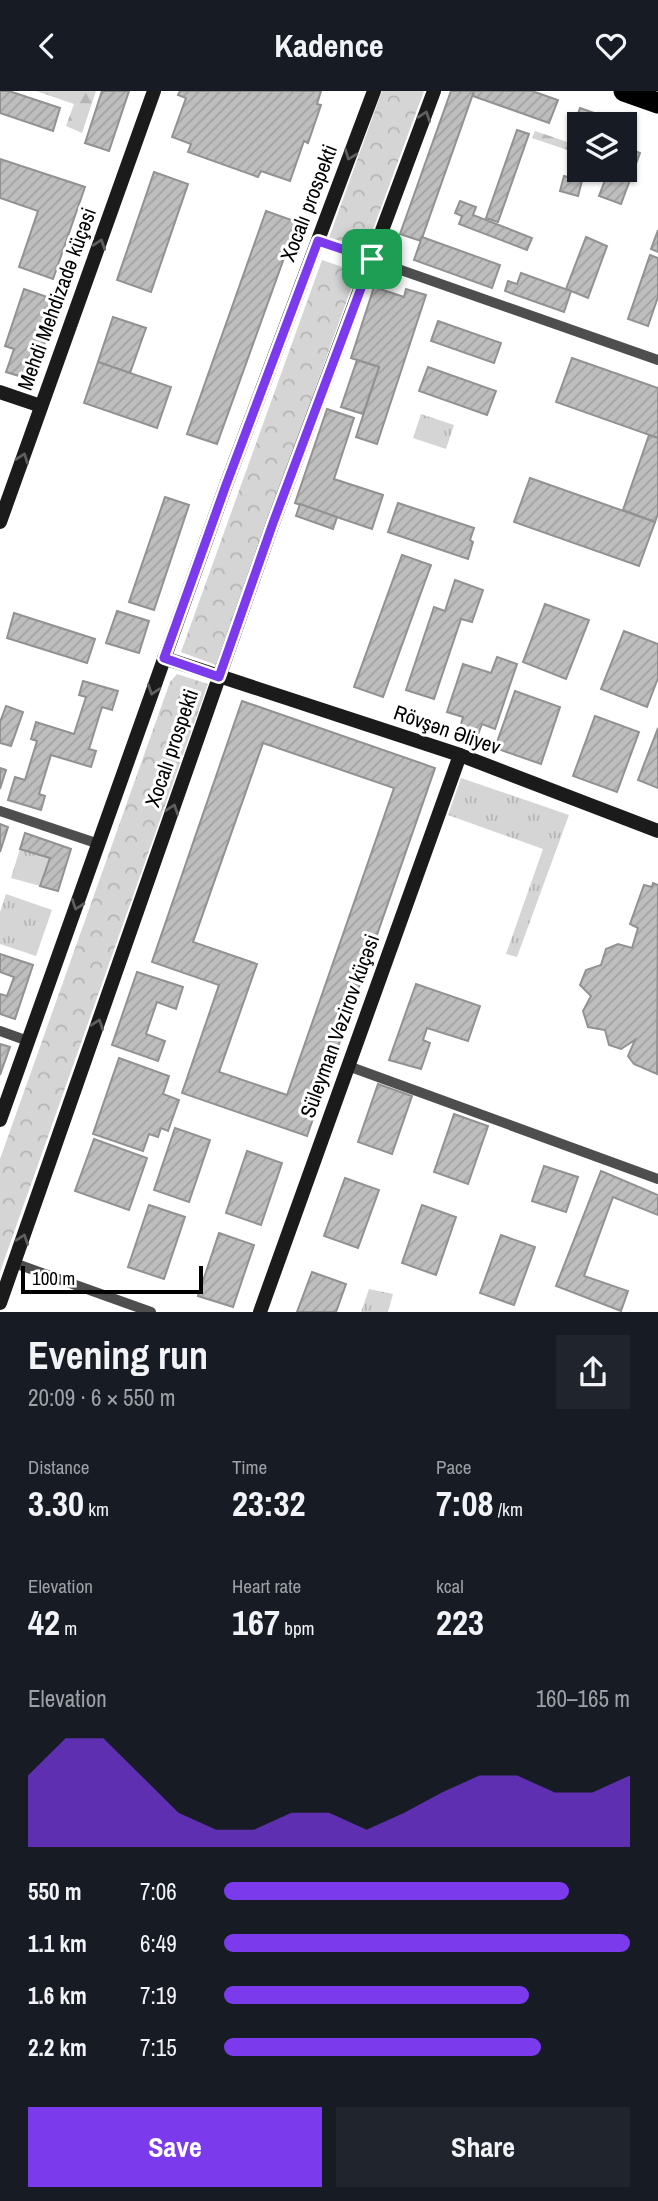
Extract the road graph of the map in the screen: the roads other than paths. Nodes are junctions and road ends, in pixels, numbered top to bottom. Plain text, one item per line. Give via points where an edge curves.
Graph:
1 (154, 91) edge
2 (374, 91) edge
3 (434, 91) edge
4 (624, 91) edge
5 (658, 103) edge
6 (318, 241) junction
7 (372, 259) junction
8 (658, 360) edge
9 (0, 392) edge
10 (41, 407) junction
11 (0, 522) edge
12 (164, 658) junction
13 (219, 677) junction
14 (460, 755) junction
15 (0, 811) edge
16 (658, 831) edge
17 (99, 844) junction
18 (0, 1031) edge
19 (28, 1041) junction
20 (348, 1066) junction
21 (0, 1121) edge
22 (658, 1179) edge
23 (14, 1263) junction
24 (0, 1303) edge
25 (151, 1312) edge
26 (260, 1312) edge

10 -> 1 main road, Mehdi Mehdizadə küçəsi
2 -> 6 main road, Xocalı prospekti
7 -> 3 main road, Xocalı prospekti
4 - 5 highway
6 - 7 street
6 - 12 main road, Xocalı prospekti
7 - 8 street
7 - 13 main road, Xocalı prospekti
9 - 10 main road
11 -> 10 main road, Mehdi Mehdizadə küçəsi
12 - 13 main road, Rövşən Əliyev
12 -> 17 main road, Xocalı prospekti
13 - 14 main road, Rövşən Əliyev
23 -> 13 main road, Xocalı prospekti
14 - 16 main road, Rövşən Əliyev
14 - 20 main road, Süleyman Vəzirov küçəsi
15 - 17 street
17 -> 19 main road, Xocalı prospekti
18 - 19 street
19 - 21 main road, Xocalı prospekti
20 - 22 street
20 - 26 main road, Süleyman Vəzirov küçəsi
23 - 24 main road, Xocalı prospekti
23 - 25 street

